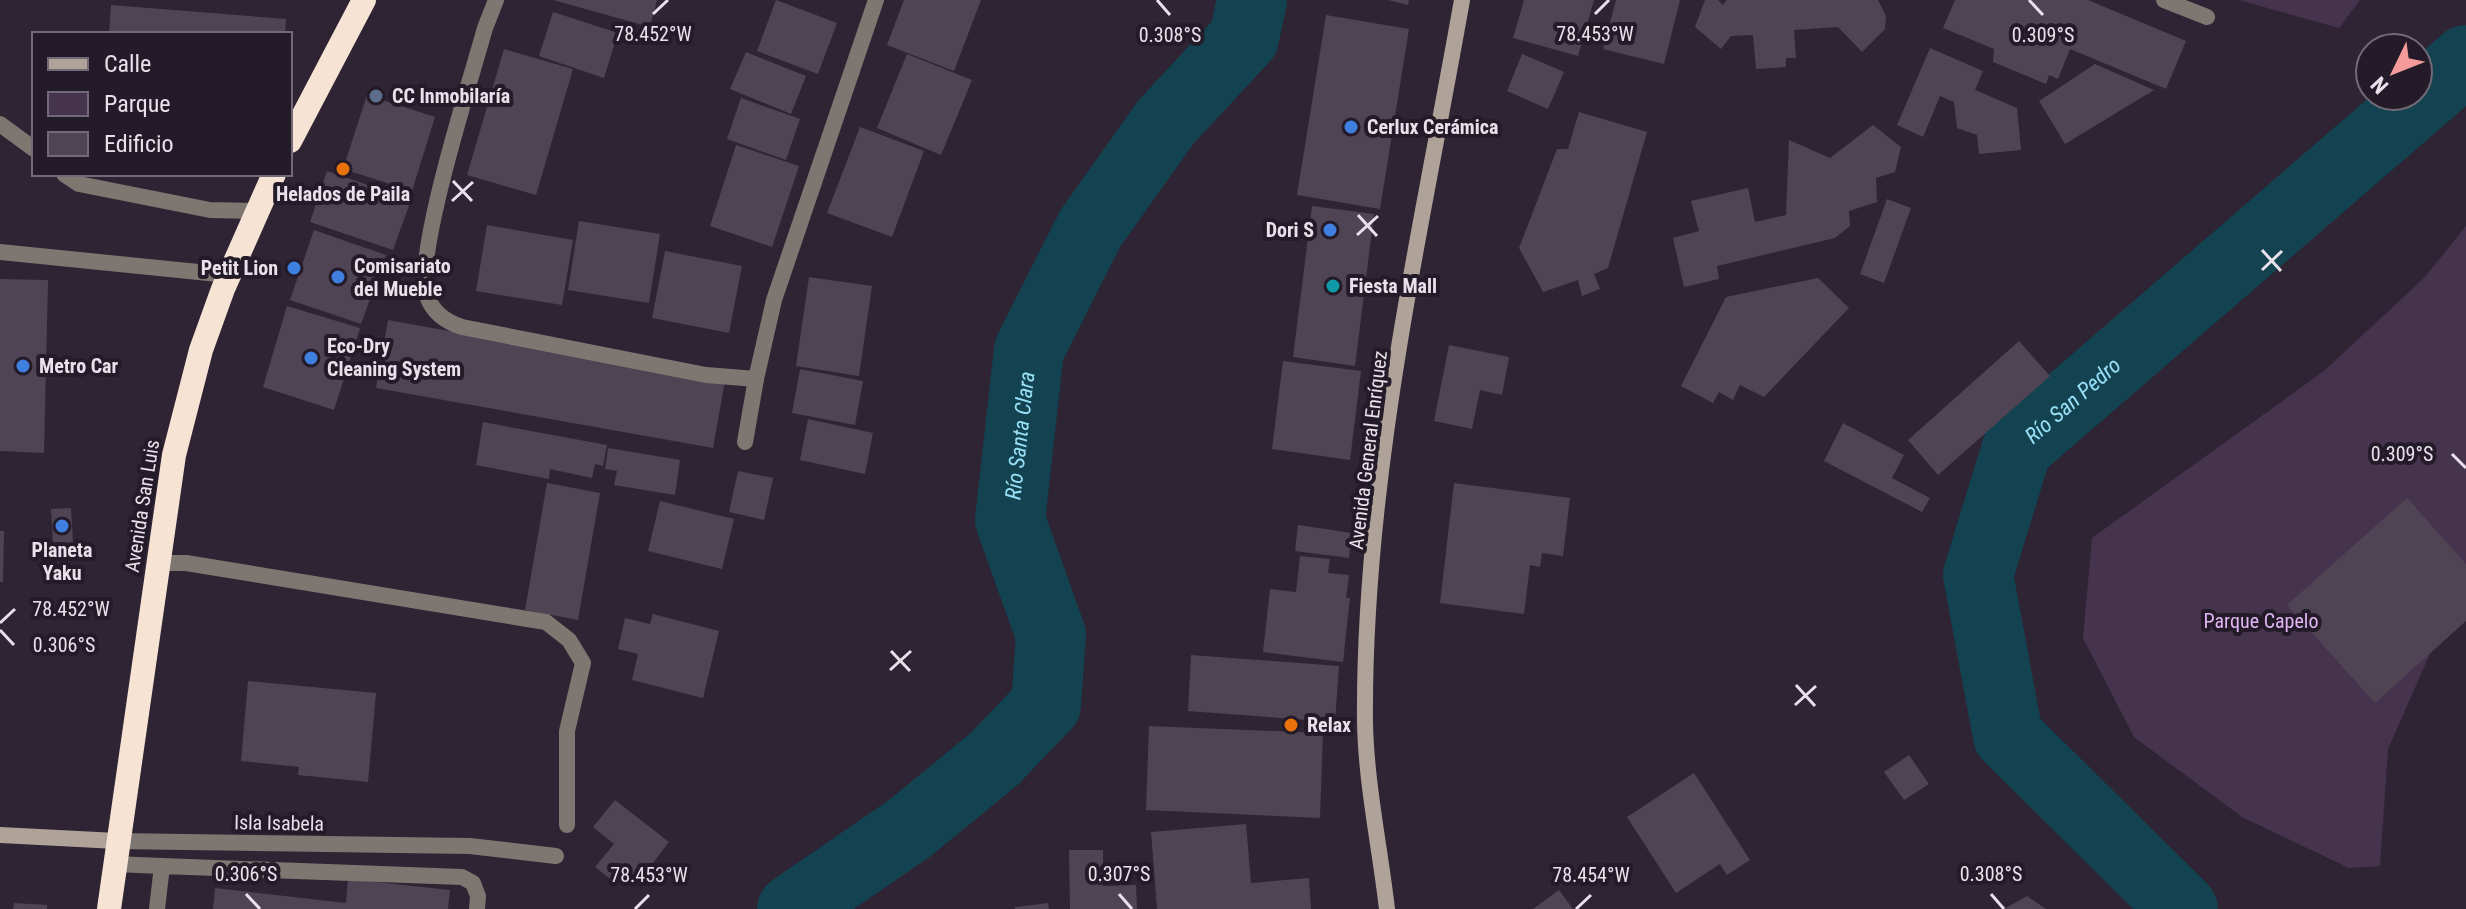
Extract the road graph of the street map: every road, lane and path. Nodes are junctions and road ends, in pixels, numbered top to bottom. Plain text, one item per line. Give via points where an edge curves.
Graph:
1 (364, 0) edge
2 (496, 0) edge
3 (876, 0) edge
4 (1462, 0) edge
5 (2164, 0) edge
6 (2207, 17) dead end
7 (0, 124) edge
8 (292, 137) edge
9 (32, 148) edge
10 (67, 176) edge
11 (273, 176) edge
12 (256, 211) junction
13 (0, 252) edge
14 (228, 275) junction
15 (756, 379) junction
16 (745, 442) dead end
17 (157, 563) junction
18 (567, 825) dead end
19 (0, 835) edge
20 (115, 853) junction
21 (556, 856) dead end
22 (162, 866) junction
23 (109, 909) edge
24 (157, 909) edge
25 (477, 909) edge
26 (1387, 909) edge

1 - 8 highway
2 - 15 street via 425,251 426,295 437,313 462,327 706,375
3 - 15 street via 774,300
4 - 26 main road, Avenida General Enríquez via 1387,428 1372,575 1365,724
5 - 6 street
7 - 9 street
10 - 12 street via 79,184 210,210
11 - 12 highway, Avenida San Luis
12 - 14 highway, Avenida San Luis
13 - 14 street
14 - 17 highway, Avenida San Luis via 187,401
15 - 16 street
17 - 18 street via 186,563 546,622 569,640 583,663 567,731
17 - 20 highway, Avenida San Luis
19 - 20 main road, Isla Isabela
20 - 21 street, Isla Isabela via 470,846
20 - 22 street
20 - 23 highway, Avenida San Luis
22 - 24 street
22 - 25 street via 462,877 473,883

